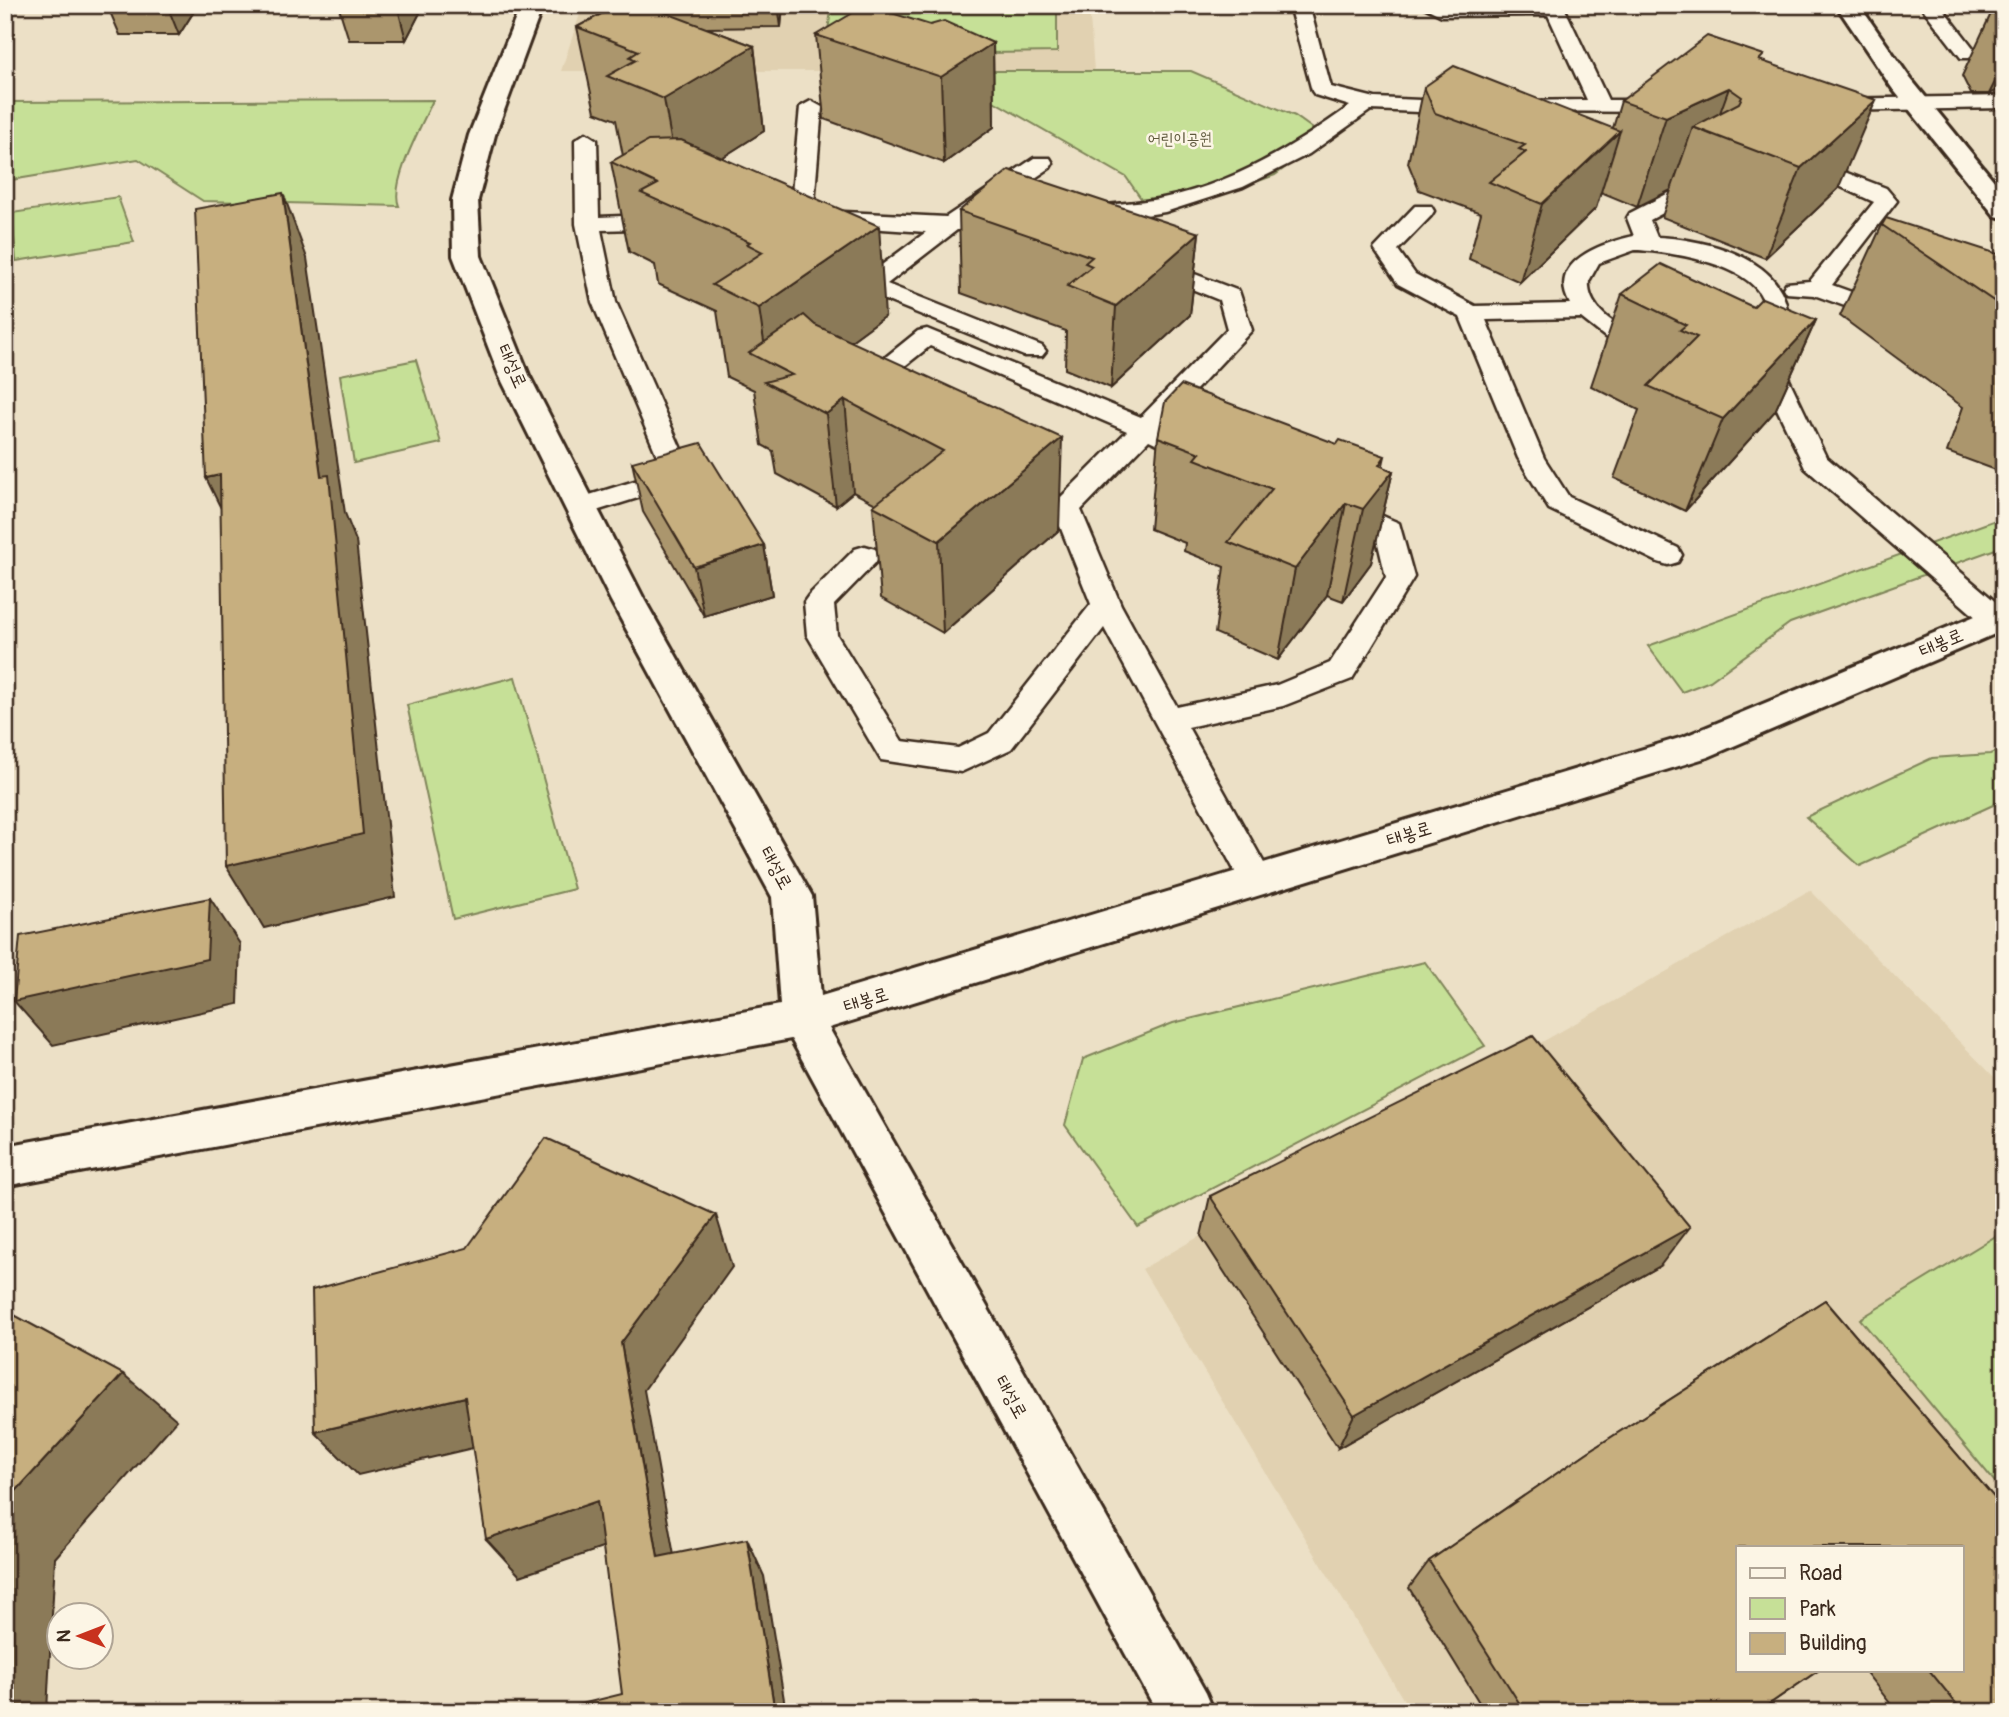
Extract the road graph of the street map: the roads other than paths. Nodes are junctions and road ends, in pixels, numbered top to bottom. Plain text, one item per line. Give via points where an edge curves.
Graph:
1 (532, 5) edge
2 (1299, 5) edge
3 (1430, 5) edge
4 (1847, 5) edge
5 (1930, 5) edge
6 (1554, 7) edge
7 (1968, 54) dead end
8 (2004, 102) edge
9 (1366, 104) junction
10 (1918, 104) junction
11 (1816, 105) edge
12 (1600, 106) junction
13 (1681, 106) edge
14 (811, 107) dead end
15 (586, 140) dead end
16 (1042, 163) dead end
17 (1834, 175) edge
18 (1696, 186) edge
19 (2004, 210) edge
20 (1423, 211) dead end
21 (1069, 216) edge
22 (803, 217) junction
23 (776, 218) edge
24 (1030, 219) edge
25 (695, 220) edge
26 (952, 223) junction
27 (587, 224) junction
28 (1648, 243) junction
29 (1145, 261) edge
30 (870, 285) junction
31 (1816, 288) junction
32 (1768, 289) junction
33 (1587, 311) junction
34 (1471, 313) junction
35 (1917, 324) edge
36 (1007, 341) junction
37 (1759, 342) junction
38 (1033, 351) dead end
39 (985, 361) junction
40 (835, 408) edge
41 (1143, 427) junction
42 (1229, 463) edge
43 (994, 487) edge
44 (1315, 499) edge
45 (580, 507) junction
46 (1068, 508) junction
47 (1668, 555) dead end
48 (865, 556) dead end
49 (1106, 605) junction
50 (2000, 618) edge
51 (1168, 720) junction
52 (1256, 881) junction
53 (802, 1020) junction
54 (5, 1166) edge
55 (1187, 1712) edge

1 - 45 street, 태성로 via 482,135 465,200 467,256 514,375
2 - 9 lane via 1322,91
3 - 6 lane via 1442,10
4 - 10 street
5 - 7 lane
6 - 12 lane
8 - 10 lane
9 - 12 lane via 1394,108
9 - 21 lane via 1260,174 1223,189 1121,213
10 - 11 lane
10 - 19 street
12 - 13 lane
14 - 22 lane
15 - 27 lane
16 - 26 lane
17 - 31 lane via 1878,193 1886,201
18 - 28 lane via 1638,218
20 - 34 lane via 1386,250 1406,279
22 - 23 lane
22 - 26 lane
22 - 30 lane via 796,256
24 - 26 lane
25 - 27 lane
26 - 30 lane
27 - 45 lane via 604,302 679,476
28 - 32 lane via 1695,248 1724,257
28 - 33 lane via 1609,249 1590,259 1578,273 1576,289
29 - 41 lane via 1230,296 1240,330
30 - 36 lane
31 - 32 lane
31 - 35 lane
32 - 37 lane via 1777,308 1774,327
33 - 34 lane
33 - 37 lane via 1602,326 1630,341 1664,352 1700,356 1733,352
34 - 47 lane via 1531,458 1559,503
36 - 38 lane
36 - 39 lane
37 - 50 lane via 1815,462
39 - 40 lane via 927,337
39 - 41 lane
41 - 42 lane
41 - 46 lane
43 - 46 lane via 1030,505
44 - 51 lane via 1388,530 1400,577 1341,671 1283,695
45 - 53 street, 태성로 via 792,896
46 - 49 lane
48 - 49 lane via 819,602 822,635 891,751 961,760 1000,741
49 - 51 lane
50 - 52 street, 태봉로 via 1695,747
51 - 52 lane
52 - 53 street, 태봉로
53 - 54 street, 태봉로
53 - 55 street, 태성로

